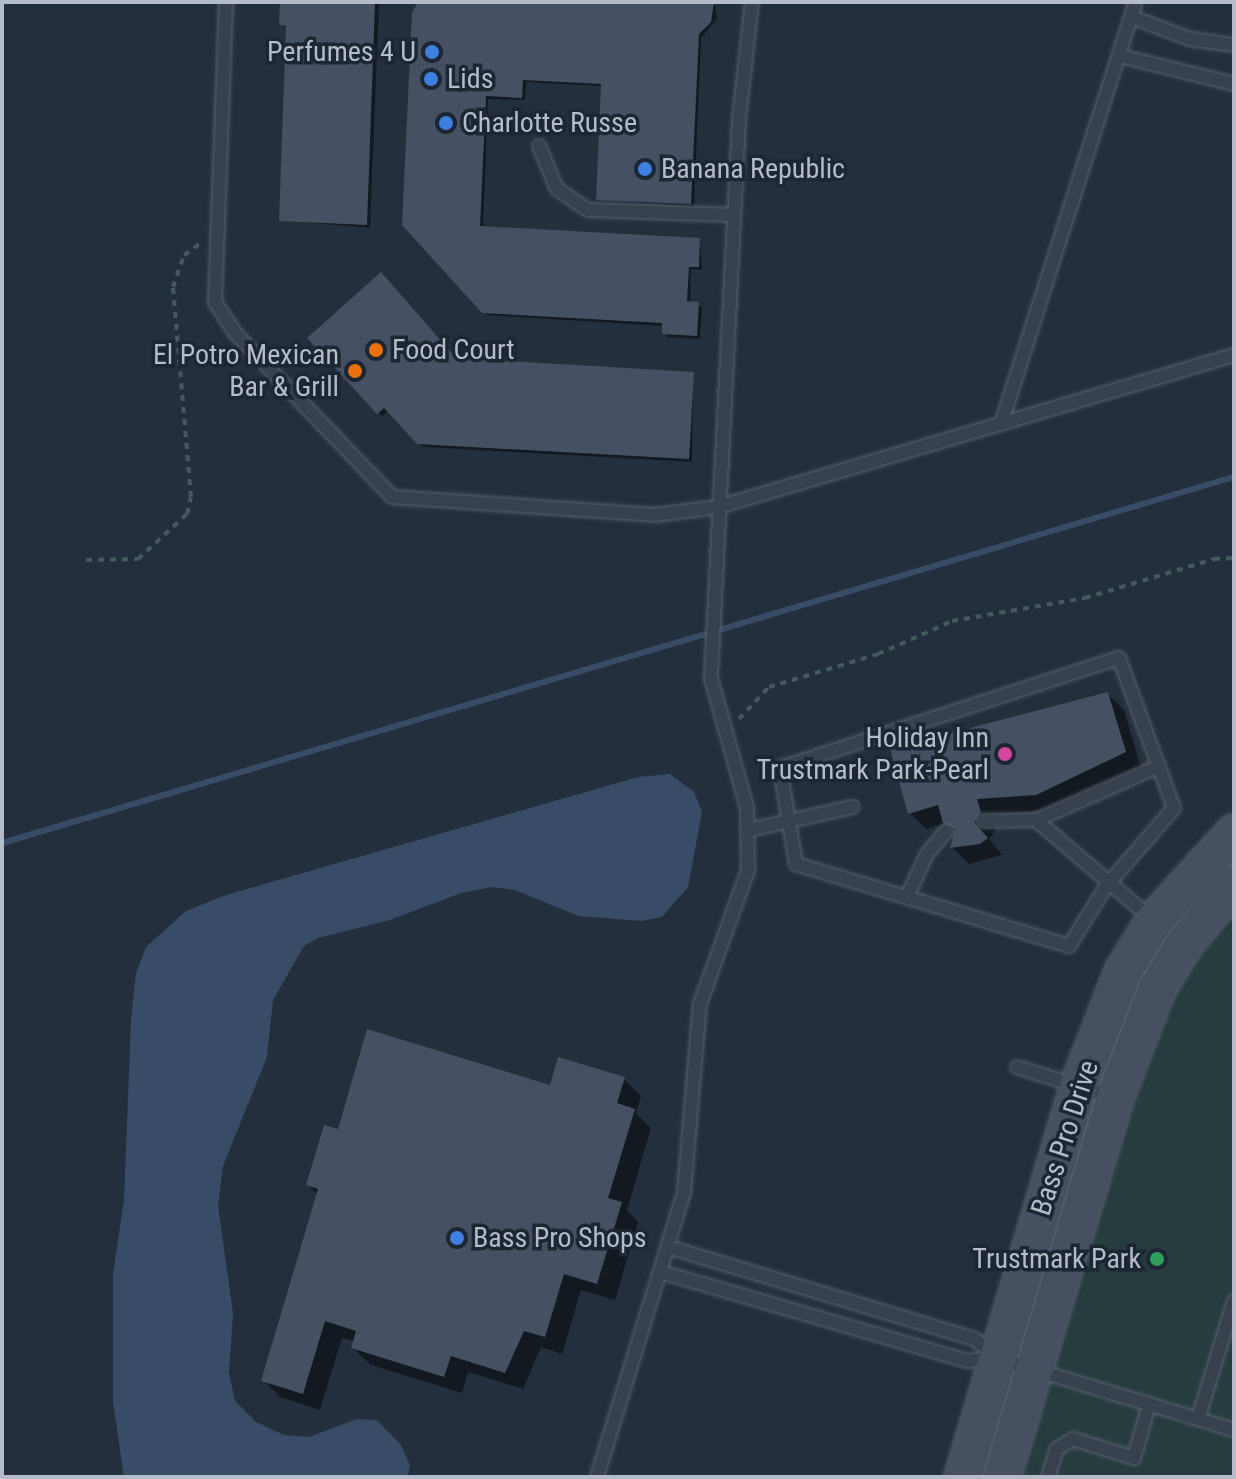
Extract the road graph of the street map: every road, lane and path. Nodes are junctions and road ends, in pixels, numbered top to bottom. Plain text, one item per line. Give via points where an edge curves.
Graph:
1 (226, 2) edge
2 (752, 2) edge
3 (1136, 2) edge
4 (1132, 17) junction
5 (1234, 45) edge
6 (1120, 56) junction
7 (1234, 84) edge
8 (539, 146) dead end
9 (734, 215) junction
10 (214, 239) junction
11 (1234, 355) edge
12 (1002, 421) junction
13 (718, 507) junction
14 (1234, 558) edge
15 (86, 560) dead end
16 (724, 729) junction
17 (1159, 766) junction
18 (852, 807) dead end
19 (1036, 820) junction
20 (983, 821) dead end
21 (789, 823) junction
22 (749, 830) junction
23 (946, 831) dead end
24 (1234, 833) edge
25 (1107, 885) junction
26 (1234, 885) edge
27 (907, 897) junction
28 (1170, 932) junction
29 (1017, 1067) dead end
30 (1079, 1085) junction
31 (1115, 1098) junction
32 (668, 1247) junction
33 (661, 1272) junction
34 (1234, 1301) edge
35 (996, 1358) junction
36 (1033, 1369) junction
37 (1149, 1405) junction
38 (1198, 1419) junction
39 (1234, 1430) edge
40 (597, 1477) edge
41 (963, 1477) edge
42 (1002, 1477) edge
43 (1048, 1477) edge

1 - 10 lane
2 - 9 lane
3 - 4 lane
4 - 5 lane via 1190,39
4 - 6 lane
6 - 7 lane
6 - 12 lane
8 - 9 lane via 557,189 588,210
9 - 13 lane
10 - 13 lane via 215,302 235,333 365,475 392,497 654,515
10 - 15 path via 184,255 173,287 191,497 187,514 138,559
11 - 12 lane
12 - 13 lane
13 - 16 lane via 711,678
14 - 16 path via 1214,559 1085,598 952,621 878,654 769,687
16 - 22 lane
17 - 19 lane
17 - 21 lane via 1119,658 780,768
17 - 25 lane via 1174,808
18 - 21 lane
19 - 20 lane
19 - 25 lane
21 - 22 lane
21 - 27 lane via 796,864
22 - 32 lane via 739,904 700,1004 684,1193
23 - 27 lane via 927,854
24 - 28 street, Bass Pro Drive
25 - 27 lane via 1069,946
25 - 28 lane
26 - 28 street, Bass Pro Drive
28 - 30 street, Bass Pro Drive via 1123,972
28 - 31 street, Bass Pro Drive via 1157,989
29 - 30 lane
30 - 31 lane
30 - 35 street, Bass Pro Drive
31 - 36 street, Bass Pro Drive
32 - 33 lane
32 - 35 lane via 975,1339
33 - 35 lane via 968,1361
33 - 40 lane
34 - 38 lane
35 - 36 lane
35 - 41 street, Bass Pro Drive
36 - 37 lane
36 - 42 street, Bass Pro Drive
37 - 38 lane
37 - 43 lane via 1134,1458 1073,1439 1057,1449
38 - 39 lane

